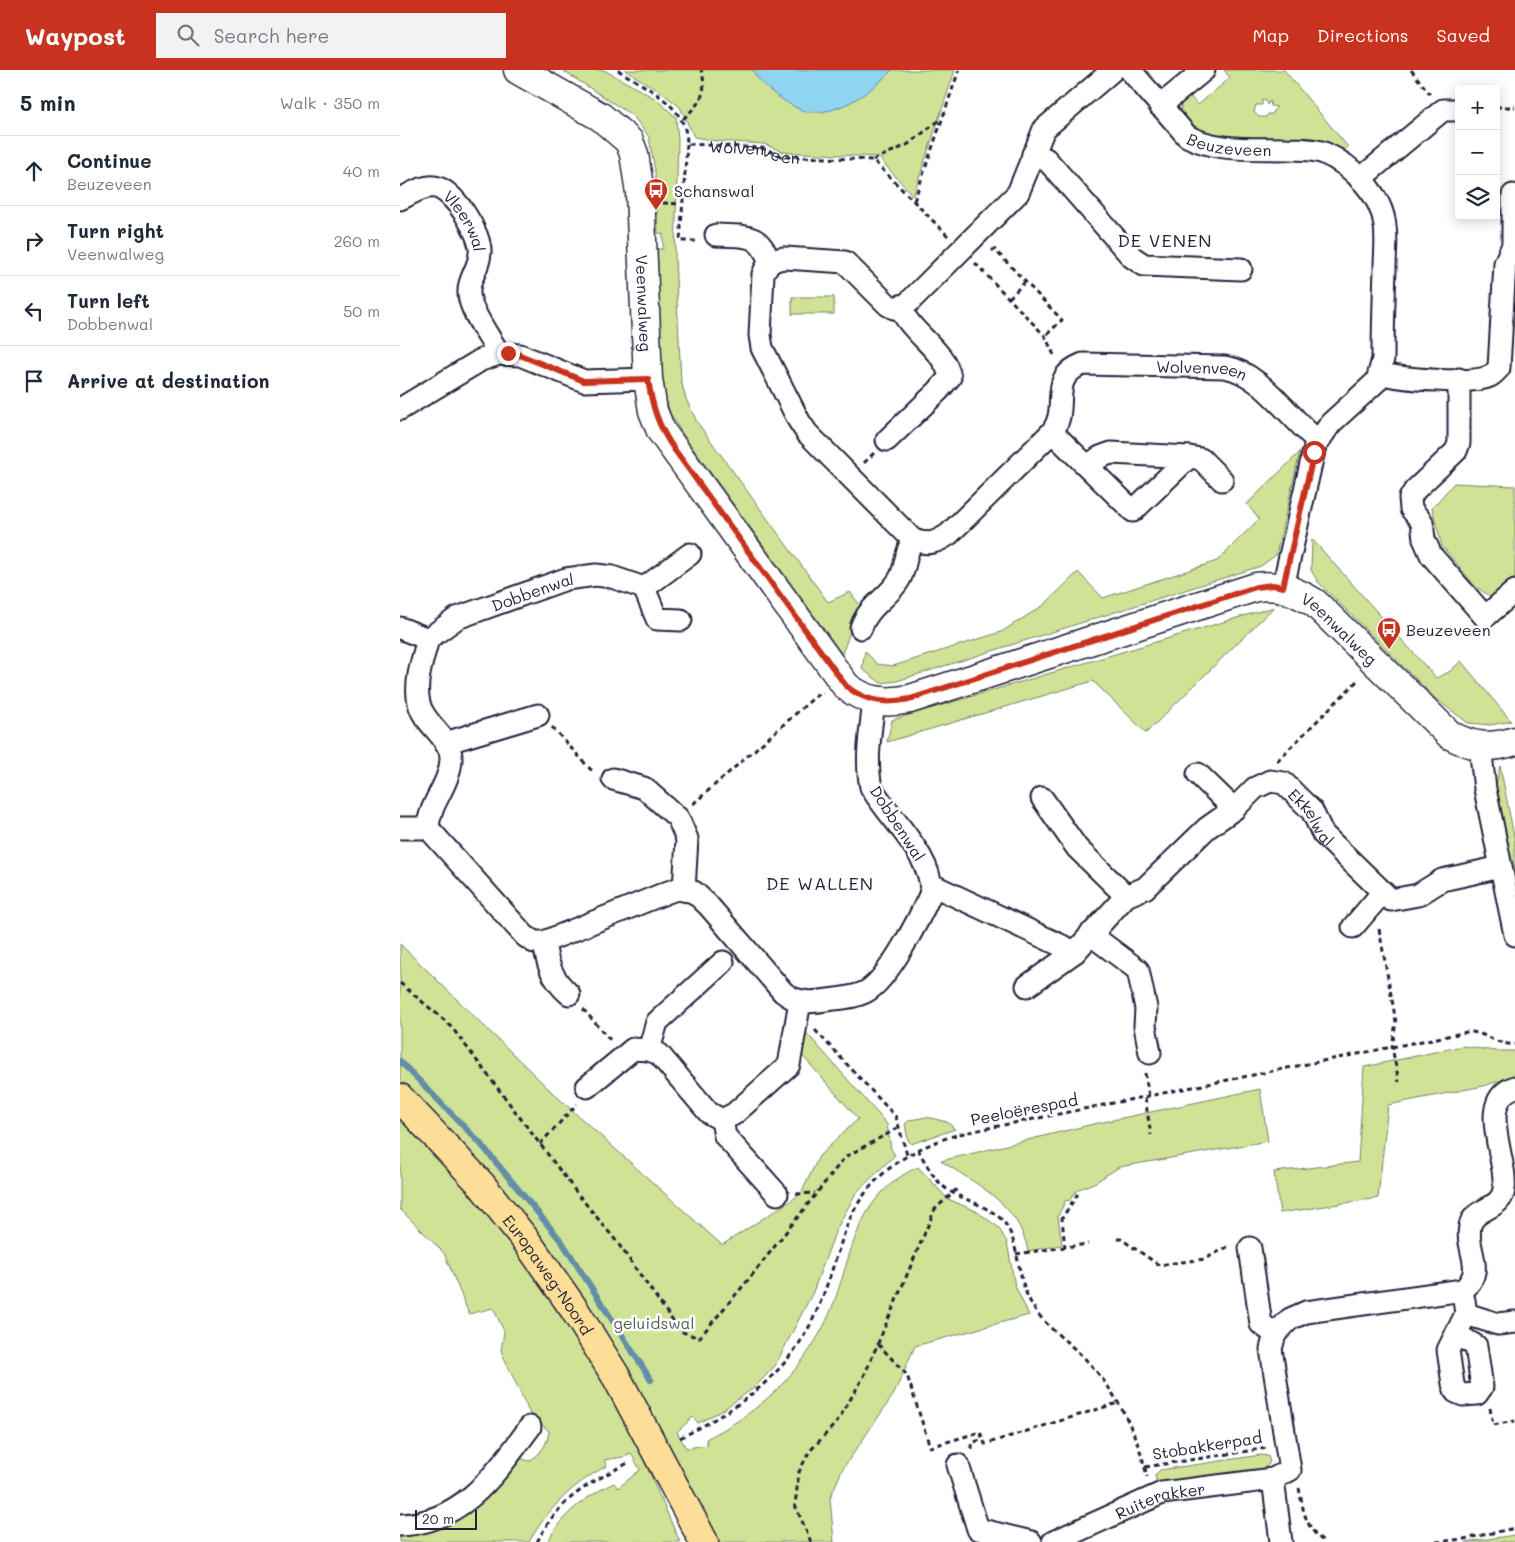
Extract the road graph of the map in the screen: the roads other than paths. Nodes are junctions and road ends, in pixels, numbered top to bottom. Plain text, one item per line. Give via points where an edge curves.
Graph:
1 (518, 70) edge
2 (1113, 70) edge
3 (1130, 70) edge
4 (1204, 70) edge
5 (1160, 106) junction
6 (1451, 110) edge
7 (1032, 154) junction
8 (1360, 179) junction
9 (1513, 195) dead end
10 (400, 200) edge
11 (716, 235) road end
12 (770, 263) junction
13 (1241, 269) dead end
14 (900, 307) junction
15 (498, 354) junction
16 (1380, 373) junction
17 (648, 379) junction
18 (1459, 380) junction
19 (400, 409) edge
20 (1052, 432) junction
21 (887, 440) road end
22 (1318, 441) junction
23 (1189, 456) junction
24 (1088, 466) junction
25 (1222, 480) dead end
26 (914, 540) junction
27 (690, 554) dead end
28 (1283, 587) junction
29 (644, 588) junction
30 (1515, 591) edge
31 (681, 620) dead end
32 (400, 628) edge
33 (861, 628) dead end
34 (428, 638) junction
35 (874, 701) junction
36 (538, 715) road end
37 (1515, 741) edge
38 (445, 743) junction
39 (1480, 746) junction
40 (1198, 774) dead end
41 (613, 779) road end
42 (1042, 798) dead end
43 (1234, 808) junction
44 (400, 828) edge
45 (428, 828) junction
46 (1501, 867) junction
47 (932, 885) junction
48 (684, 890) junction
49 (1382, 893) junction
50 (1126, 896) junction
51 (1358, 922) road end
52 (1090, 934) junction
53 (1515, 935) edge
54 (544, 942) junction
55 (1075, 952) junction
56 (723, 962) dead end
57 (1027, 986) dead end
58 (569, 994) road end
59 (798, 1009) junction
60 (649, 1050) junction
61 (1150, 1054) dead end
62 (587, 1087) dead end
63 (1515, 1087) edge
64 (400, 1098) edge
65 (722, 1120) junction
66 (777, 1194) dead end
67 (1250, 1248) road end
68 (1463, 1290) junction
69 (1466, 1314) junction
70 (1515, 1322) edge
71 (1275, 1334) junction
72 (1456, 1334) junction
73 (530, 1427) dead end
74 (958, 1465) dead end
75 (666, 1472) junction
76 (1282, 1475) junction
77 (400, 1525) edge
78 (689, 1542) edge
79 (704, 1542) edge
80 (1031, 1542) edge
81 (1053, 1542) edge
82 (1281, 1542) edge

1 - 17 street, Veenwalweg via 601,117 629,141 640,193
2 - 7 street via 1052,120 1039,137
3 - 5 street
4 - 5 street
5 - 8 street, Beuzeveen via 1187,136 1198,142 1224,148 1314,150 1341,162
6 - 8 street
7 - 13 street via 1046,159 1132,257 1144,265
7 - 14 street via 1018,193 907,304
8 - 16 street, Beuzeveen via 1381,211 1385,225 1383,359
9 - 18 street via 1513,245 1505,263 1499,368 1490,376
10 - 15 street, Vleerwal via 420,189 435,187 448,192 457,202 477,236 481,252 468,288 470,302
11 - 12 street via 753,238 764,247
12 - 14 street via 785,258 844,262 855,269 888,305
12 - 26 street via 763,274 760,335 765,355 799,421 807,433
14 - 21 street via 906,321 944,361 950,377
15 - 17 street via 520,355 584,381
15 - 19 street via 480,360
16 - 18 street
16 - 22 street, Beuzeveen via 1370,390 1330,424
17 - 35 street, Veenwalweg via 653,411 661,431 846,686 857,695
18 - 30 street via 1459,443 1456,451 1415,490 1410,498 1411,509 1422,522 1424,539 1431,555 1485,617
20 - 22 street, Wolvenveen via 1058,424 1061,387 1070,368 1083,364 1236,368 1256,382
20 - 24 street
20 - 26 street via 949,534 936,542
22 - 28 street, Beuzeveen
23 - 24 street via 1112,453
23 - 24 street via 1133,511
23 - 25 street via 1201,459
26 - 33 street via 906,551 899,580 871,609
27 - 29 street
28 - 35 street, Veenwalweg via 1256,587 910,699
28 - 39 street, Veenwalweg via 1315,604 1450,735
29 - 31 street via 658,619
29 - 34 street, Dobbenwal via 596,575 566,579 457,618
32 - 34 street
34 - 38 street via 422,658 419,704
35 - 47 street, Dobbenwal via 868,755 871,788 928,869
36 - 38 street
37 - 39 street, Veenwalweg via 1492,747
38 - 45 street via 451,758 448,776 433,804
39 - 46 street
40 - 43 street
41 - 48 street via 644,788 678,818 687,839
42 - 50 street via 1077,848
43 - 49 street, Ekkelwal via 1255,788 1270,781 1284,783 1312,811 1323,834
43 - 50 street, Ekkelwal via 1207,828 1146,888
44 - 45 street
45 - 54 street via 525,936 534,942
46 - 49 street via 1442,880 1418,895 1399,900 1391,900
46 - 53 street
47 - 55 street
47 - 59 street via 926,905 878,983 855,996
48 - 54 street via 677,889
48 - 59 street via 694,892 708,905
49 - 51 street
50 - 52 street
52 - 55 street
52 - 61 street via 1138,970 1146,1008 1145,1026
54 - 58 street via 556,983
55 - 57 street
56 - 60 street via 657,1022
59 - 65 street via 789,1065 734,1114
60 - 62 street via 634,1049
60 - 65 street via 659,1054 710,1113
63 - 68 street via 1500,1096 1496,1105 1504,1188 1499,1202 1473,1217 1469,1227 1474,1274 1472,1282
64 - 75 main road, Europaweg-Noord via 480,1183 543,1264 600,1348
65 - 66 street via 725,1136
67 - 71 street via 1261,1324
68 - 69 street
68 - 71 street via 1306,1312 1290,1319
69 - 70 street via 1498,1324
69 - 72 street
71 - 76 street via 1271,1349 1287,1445
72 - 72 street via 1448,1350 1453,1384 1456,1392 1463,1395 1477,1394 1482,1387 1476,1346
73 - 77 street via 496,1473 468,1500 431,1519
74 - 80 street via 978,1529
75 - 78 main road, Europaweg-Noord
75 - 79 main road, Europaweg-Noord
76 - 81 street, Ruiterakker via 1162,1493
76 - 82 street

